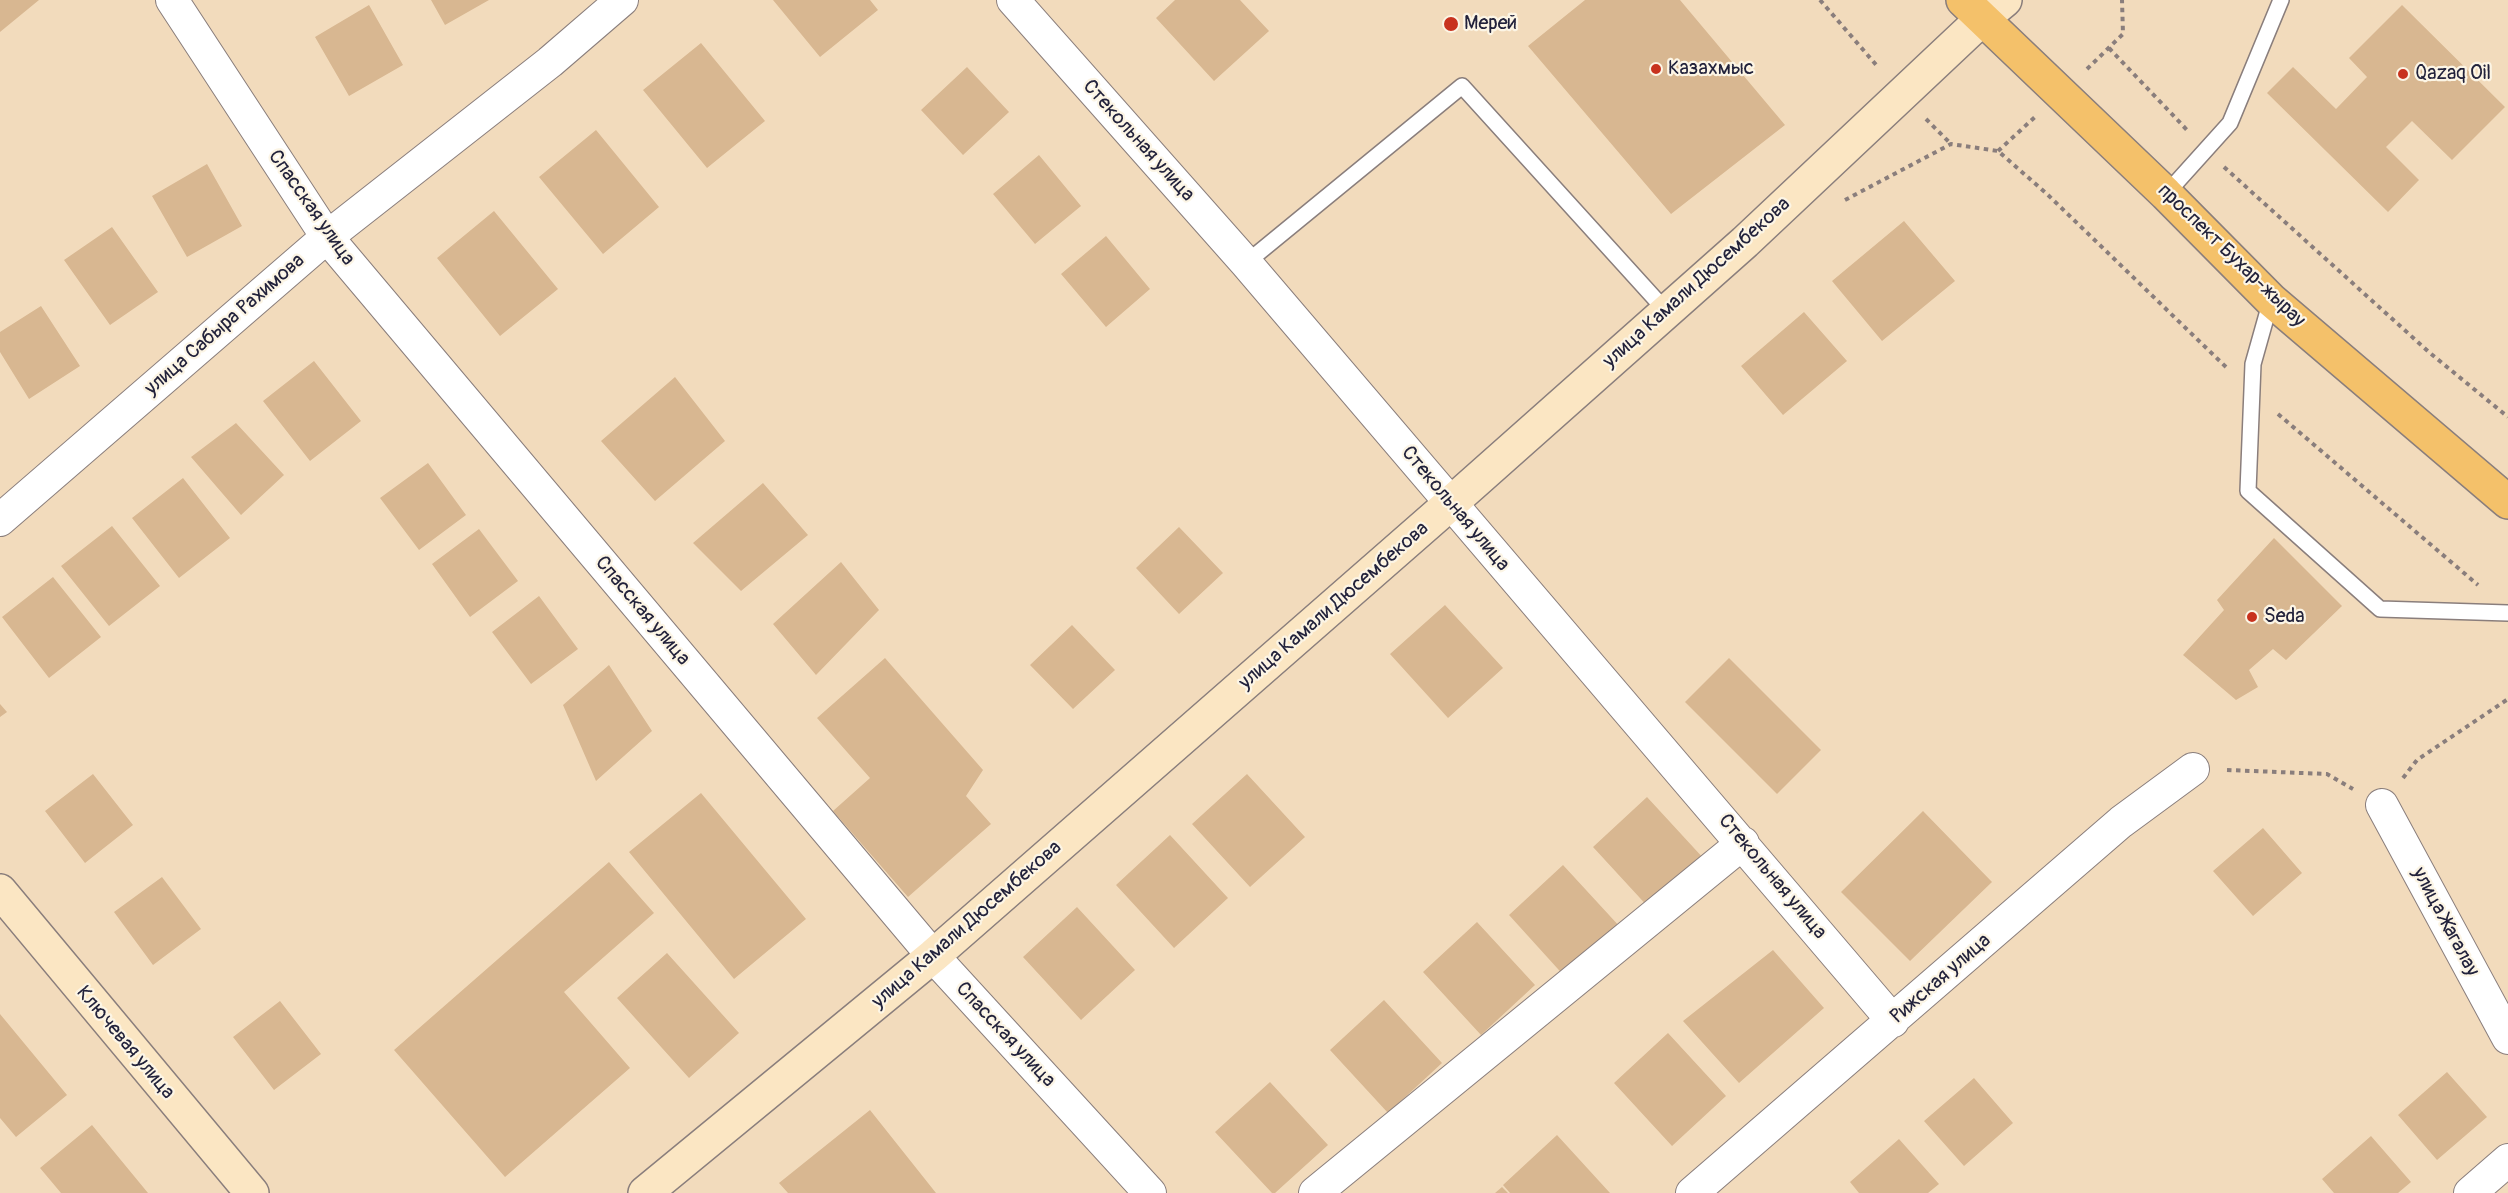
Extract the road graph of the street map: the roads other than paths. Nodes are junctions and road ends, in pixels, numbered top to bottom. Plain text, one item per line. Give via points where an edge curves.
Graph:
1 (172, 0) edge
2 (622, 0) edge
3 (1013, 0) edge
4 (2281, 0) edge
5 (1983, 6) edge
6 (2166, 194) junction
7 (327, 237) junction
8 (1246, 263) junction
9 (2271, 300) junction
10 (1667, 312) junction
11 (2508, 502) edge
12 (1451, 503) junction
13 (0, 520) edge
14 (2508, 613) edge
15 (2193, 769) road end
16 (2382, 805) road end
17 (1743, 843) junction
18 (0, 891) edge
19 (933, 956) junction
20 (1893, 1021) junction
21 (2508, 1038) edge
22 (2508, 1160) edge
23 (252, 1193) edge
24 (645, 1193) edge
25 (1150, 1193) edge
26 (1315, 1193) edge
27 (1692, 1193) edge
28 (2470, 1193) edge

1 - 7 street, Спасская улица
2 - 7 street, улица Сабыра Рахимова via 550,62
3 - 8 street, Стекольная улица
4 - 6 lane via 2230,123
5 - 6 main road, проспект Бухар-жырау
5 - 10 main road, улица Камали Дюсембекова
6 - 9 main road, проспект Бухар-жырау
7 - 13 street, улица Сабыра Рахимова
7 - 19 street, Спасская улица
8 - 10 lane via 1462,87
8 - 12 street, Стекольная улица
9 - 11 main road, проспект Бухар-жырау
9 - 14 lane via 2253,364 2248,491 2380,609
10 - 12 main road, улица Камали Дюсембекова
12 - 17 street, Стекольная улица
12 - 19 main road, улица Камали Дюсембекова
15 - 20 street, Рижская улица via 2121,822
16 - 21 street, улица Жагалау
17 - 20 street, Стекольная улица
17 - 26 street
18 - 23 main road, Ключевая улица
19 - 24 main road, улица Камали Дюсембекова
19 - 25 street, Спасская улица
20 - 27 street, Рижская улица
22 - 28 street

